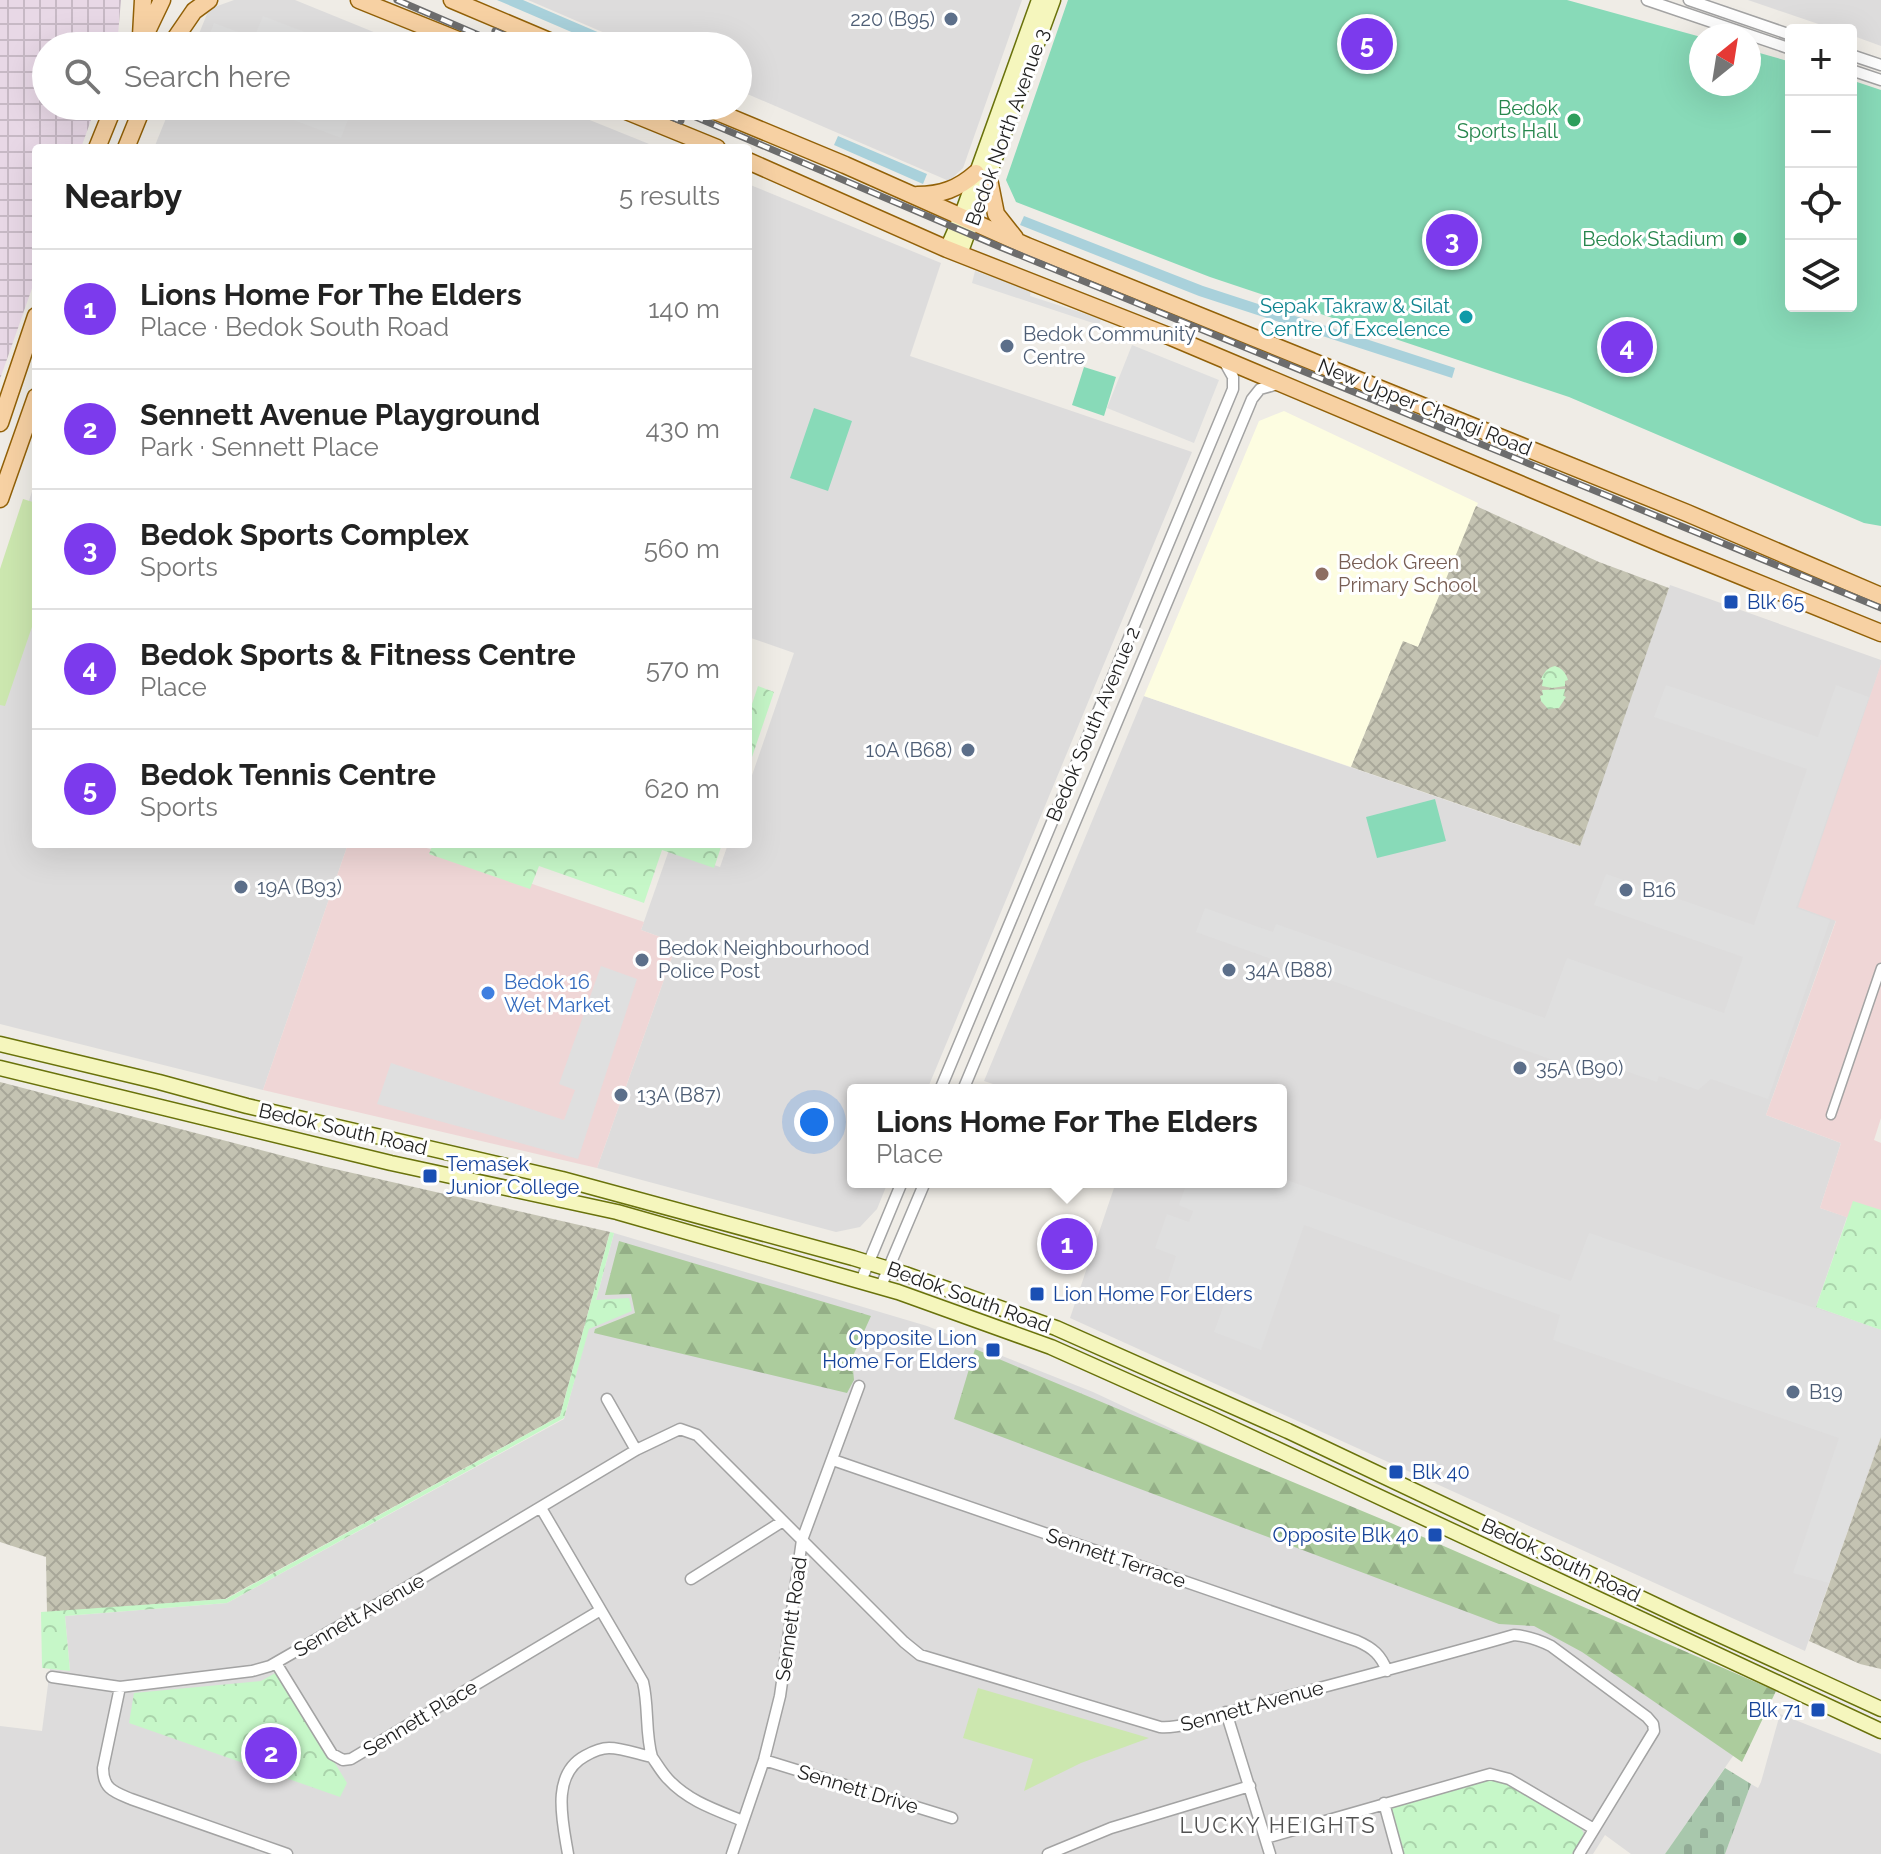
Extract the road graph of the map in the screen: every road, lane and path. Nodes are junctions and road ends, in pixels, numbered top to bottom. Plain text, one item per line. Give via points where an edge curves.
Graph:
1 (143, 0) edge
2 (162, 0) edge
3 (209, 0) edge
4 (359, 0) edge
5 (452, 0) edge
6 (1039, 0) edge
7 (1053, 0) edge
8 (1647, 0) edge
9 (1689, 0) edge
10 (141, 32) edge
11 (147, 32) edge
12 (180, 32) edge
13 (438, 32) edge
14 (528, 32) edge
15 (1785, 33) edge
16 (1785, 47) edge
17 (1857, 57) edge
18 (1881, 65) edge
19 (1857, 72) edge
20 (1881, 80) edge
21 (108, 120) edge
22 (137, 120) edge
23 (648, 120) edge
24 (736, 120) edge
25 (99, 144) edge
26 (128, 144) edge
27 (707, 144) edge
28 (752, 163) edge
29 (982, 176) junction
30 (912, 195) junction
31 (967, 220) junction
32 (1018, 242) junction
33 (954, 252) junction
34 (32, 328) edge
35 (1223, 359) junction
36 (1280, 384) junction
37 (32, 408) edge
38 (0, 423) edge
39 (0, 499) edge
40 (1879, 594) edge
41 (1881, 633) edge
42 (1881, 968) edge
43 (1879, 981) edge
44 (0, 1044) edge
45 (0, 1068) edge
46 (942, 1084) edge
47 (966, 1084) edge
48 (1831, 1115) dead end
49 (899, 1188) edge
50 (922, 1188) edge
51 (672, 1208) junction
52 (668, 1226) junction
53 (868, 1262) junction
54 (889, 1268) junction
55 (861, 1281) junction
56 (881, 1286) junction
57 (859, 1386) dead end
58 (607, 1399) dead end
59 (636, 1450) junction
60 (833, 1460) junction
61 (541, 1508) junction
62 (783, 1521) junction
63 (802, 1540) junction
64 (691, 1579) dead end
65 (599, 1611) junction
66 (276, 1663) junction
67 (1387, 1671) junction
68 (52, 1677) dead end
69 (120, 1687) junction
70 (1881, 1709) edge
71 (1226, 1712) junction
72 (1881, 1731) edge
73 (652, 1757) junction
74 (764, 1760) junction
75 (1250, 1786) junction
76 (1384, 1803) junction
77 (952, 1818) dead end
78 (743, 1821) junction
79 (1594, 1829) junction
80 (1266, 1838) junction
81 (287, 1854) edge
82 (568, 1854) edge
83 (732, 1854) edge
84 (1048, 1854) edge
85 (1270, 1854) edge
86 (1398, 1854) edge
87 (1579, 1854) edge

1 - 10 main road
2 - 11 main road
3 - 12 main road
4 - 13 main road
5 - 14 main road
6 - 29 main road, Bedok North Avenue 3
7 - 29 main road, Bedok North Avenue 3
8 - 16 street
9 - 15 street
17 - 18 street
19 - 20 street
21 - 25 main road
22 - 26 main road
23 - 27 main road
24 - 30 main road, New Upper Changi Road
28 - 33 main road, New Upper Changi Road
29 - 30 main road via 936,195
29 - 31 main road, Bedok North Avenue 3
29 - 32 main road via 996,214
30 - 31 main road, New Upper Changi Road
31 - 32 main road, New Upper Changi Road
31 - 33 main road, Bedok North Avenue 3
32 - 40 main road, New Upper Changi Road
33 - 35 main road, New Upper Changi Road
34 - 38 main road
35 - 36 main road, New Upper Changi Road
35 - 46 street, Bedok South Avenue 2 via 1233,389
36 - 41 main road, New Upper Changi Road
36 - 47 street, Bedok South Avenue 2 via 1260,389 1252,399
37 - 39 main road
42 - 43 street
43 - 48 street
44 - 51 main road, Bedok South Road
45 - 52 main road, Bedok South Road
49 - 53 street
50 - 54 street
51 - 52 main road
51 - 53 main road, Bedok South Road
52 - 55 main road, Bedok South Road
53 - 54 main road, Bedok South Road
53 - 55 street
54 - 56 street
54 - 70 main road, Bedok South Road via 1056,1328 1288,1431
55 - 56 main road, Bedok South Road
56 - 72 main road, Bedok South Road via 1051,1347
57 - 60 street, Sennett Road
58 - 59 street
59 - 61 street, Sennett Avenue
59 - 62 street, Sennett Avenue via 680,1429 697,1435
60 - 63 street, Sennett Road
60 - 67 street, Sennett Terrace via 1357,1641 1376,1652
61 - 65 street
61 - 66 street, Sennett Avenue
62 - 63 street, Sennett Avenue
62 - 64 street
63 - 71 street, Sennett Avenue via 920,1655 1160,1727
63 - 74 street, Sennett Road via 780,1696
65 - 66 street, Sennett Place via 351,1759 332,1754
65 - 73 street via 643,1682
66 - 69 street, Sennett Avenue via 252,1671
67 - 71 street, Sennett Avenue
67 - 79 street, Sennett Avenue via 1514,1635 1528,1636 1551,1646 1647,1717 1654,1731
68 - 69 street, Sennett Avenue
69 - 81 street via 103,1768 108,1787
71 - 75 street
73 - 78 street via 686,1794
73 - 82 street via 609,1748 578,1760 566,1777 560,1801
74 - 77 street, Sennett Drive
74 - 78 street, Sennett Road
75 - 80 street
75 - 84 street via 1111,1828
76 - 79 street via 1495,1774
76 - 80 street
76 - 86 street
78 - 83 street, Sennett Road
79 - 87 street
80 - 85 street

